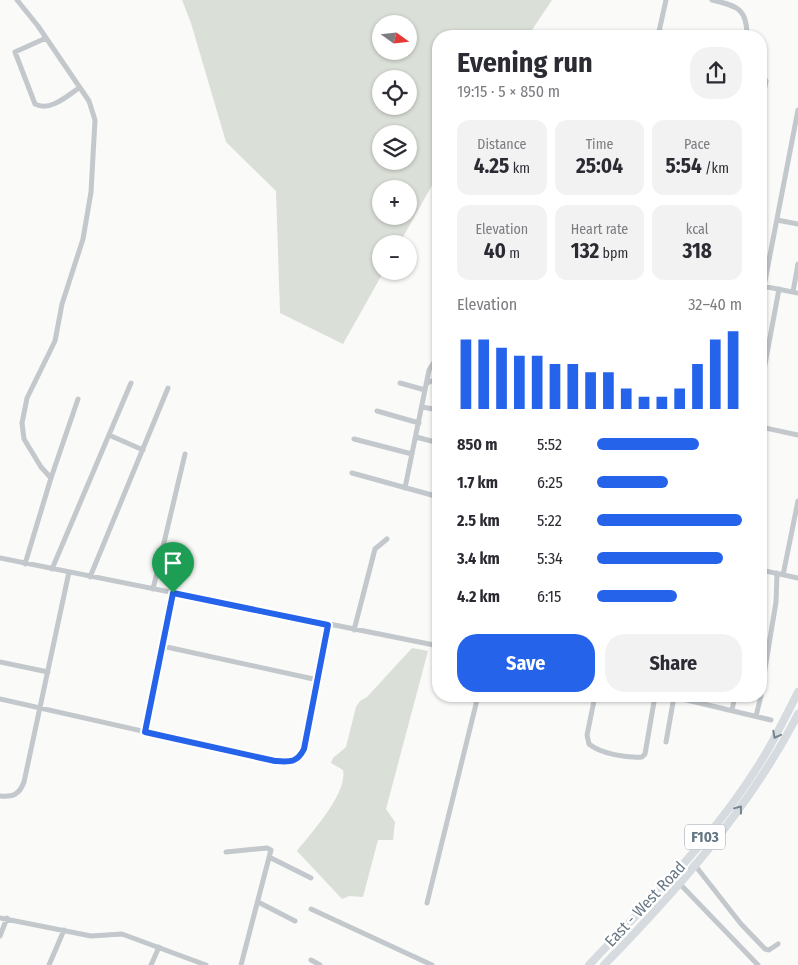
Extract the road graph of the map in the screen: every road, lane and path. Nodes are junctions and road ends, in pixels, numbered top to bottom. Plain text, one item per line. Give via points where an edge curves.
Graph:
1 (17, 0) edge
2 (666, 0) edge
3 (712, 0) edge
4 (659, 30) edge
5 (747, 30) edge
6 (46, 38) junction
7 (79, 88) junction
8 (798, 110) edge
9 (777, 220) junction
10 (798, 224) edge
11 (798, 264) edge
12 (767, 267) edge
13 (767, 287) edge
14 (779, 289) junction
15 (795, 292) edge
16 (767, 354) edge
17 (432, 365) edge
18 (432, 381) edge
19 (131, 383) dead end
20 (400, 383) dead end
21 (427, 383) junction
22 (168, 388) dead end
23 (425, 390) junction
24 (78, 399) dead end
25 (422, 407) junction
26 (432, 409) edge
27 (377, 411) dead end
28 (419, 423) junction
29 (767, 428) edge
30 (109, 435) junction
31 (798, 435) edge
32 (416, 437) junction
33 (354, 438) dead end
34 (432, 441) edge
35 (142, 450) junction
36 (185, 454) dead end
37 (412, 454) junction
38 (352, 473) dead end
39 (51, 478) junction
40 (405, 488) junction
41 (432, 495) edge
42 (798, 501) edge
43 (387, 539) dead end
44 (0, 558) edge
45 (25, 564) junction
46 (52, 569) junction
47 (767, 571) edge
48 (69, 572) junction
49 (780, 574) junction
50 (90, 576) junction
51 (798, 578) edge
52 (153, 589) junction
53 (173, 593) junction
54 (328, 625) junction
55 (354, 630) junction
56 (767, 641) edge
57 (432, 645) edge
58 (162, 646) junction
59 (0, 662) edge
60 (48, 672) junction
61 (318, 680) junction
62 (798, 692) edge
63 (0, 699) edge
64 (476, 702) edge
65 (594, 702) edge
66 (654, 702) edge
67 (671, 702) edge
68 (701, 702) edge
69 (734, 702) edge
70 (759, 702) edge
71 (40, 708) junction
72 (732, 710) junction
73 (798, 714) edge
74 (756, 716) junction
75 (771, 720) dead end
76 (796, 724) edge
77 (145, 732) junction
78 (666, 742) dead end
79 (0, 796) edge
80 (226, 852) dead end
81 (270, 857) junction
82 (694, 864) junction
83 (311, 878) dead end
84 (679, 882) junction
85 (258, 902) junction
86 (426, 903) dead end
87 (311, 909) dead end
88 (0, 918) edge
89 (7, 918) junction
90 (295, 921) dead end
91 (64, 930) junction
92 (0, 936) edge
93 (778, 944) dead end
94 (159, 947) junction
95 (311, 960) dead end
96 (49, 965) edge
97 (151, 965) edge
98 (206, 965) edge
99 (241, 965) edge
100 (320, 965) edge
101 (432, 965) edge
102 (589, 965) edge
103 (604, 965) edge
104 (758, 965) edge

1 - 6 street
2 - 4 street
3 - 5 street via 743,12
6 - 7 street
6 - 7 street via 14,52 35,104 53,104
7 - 39 street via 89,101 95,120 89,211 55,341 27,398 22,423 24,438
8 - 9 street
9 - 10 street
9 - 12 street
11 - 15 street
13 - 14 street
14 - 15 street
14 - 16 street
17 - 21 street
18 - 21 street
19 - 30 street
20 - 23 street
21 - 23 street
22 - 35 street
23 - 25 street
24 - 39 street
25 - 26 street
25 - 28 street
27 - 28 street
28 - 32 street
29 - 31 street
30 - 35 street
30 - 46 street
32 - 34 street
32 - 37 street
33 - 37 street
35 - 50 street
36 - 52 street
37 - 40 street
38 - 40 street
39 - 45 street
40 - 41 street
42 - 49 street
43 - 55 street via 375,549
44 - 45 street
45 - 46 street
46 - 48 street
47 - 49 street
48 - 50 street
48 - 60 street
49 - 51 street
49 - 56 street
50 - 52 street
52 - 53 street
53 - 54 street
53 - 58 street
54 - 55 street
54 - 61 street
55 - 57 street
58 - 61 street
58 - 77 street
59 - 60 street
60 - 71 street
61 - 77 street via 304,749 298,759 291,762
62 -> 102 main road, East - West Road / F103 via 770,747 715,825
63 - 71 street
64 - 86 street
65 - 66 street via 587,735 589,744 605,752 637,758 645,754
67 - 78 street
68 - 72 street
69 - 72 street
70 - 74 street
71 - 77 street
71 - 79 street via 20,791 14,796
72 - 74 street
73 - 76 main road, East - West Road / F103
74 - 75 street
82 -> 76 main road, East - West Road / F103 via 757,783
80 - 81 street via 268,848
81 - 83 street
81 - 85 street
82 - 84 main road, East - West Road / F103
82 - 93 street via 765,949
84 - 103 main road, East - West Road / F103
84 - 104 street
85 - 90 street
85 - 99 street
87 - 101 street
88 - 89 street
89 - 91 street
89 - 92 street
91 - 94 street via 91,936 122,934
91 - 96 street
94 - 97 street
94 - 98 street
95 - 100 street

